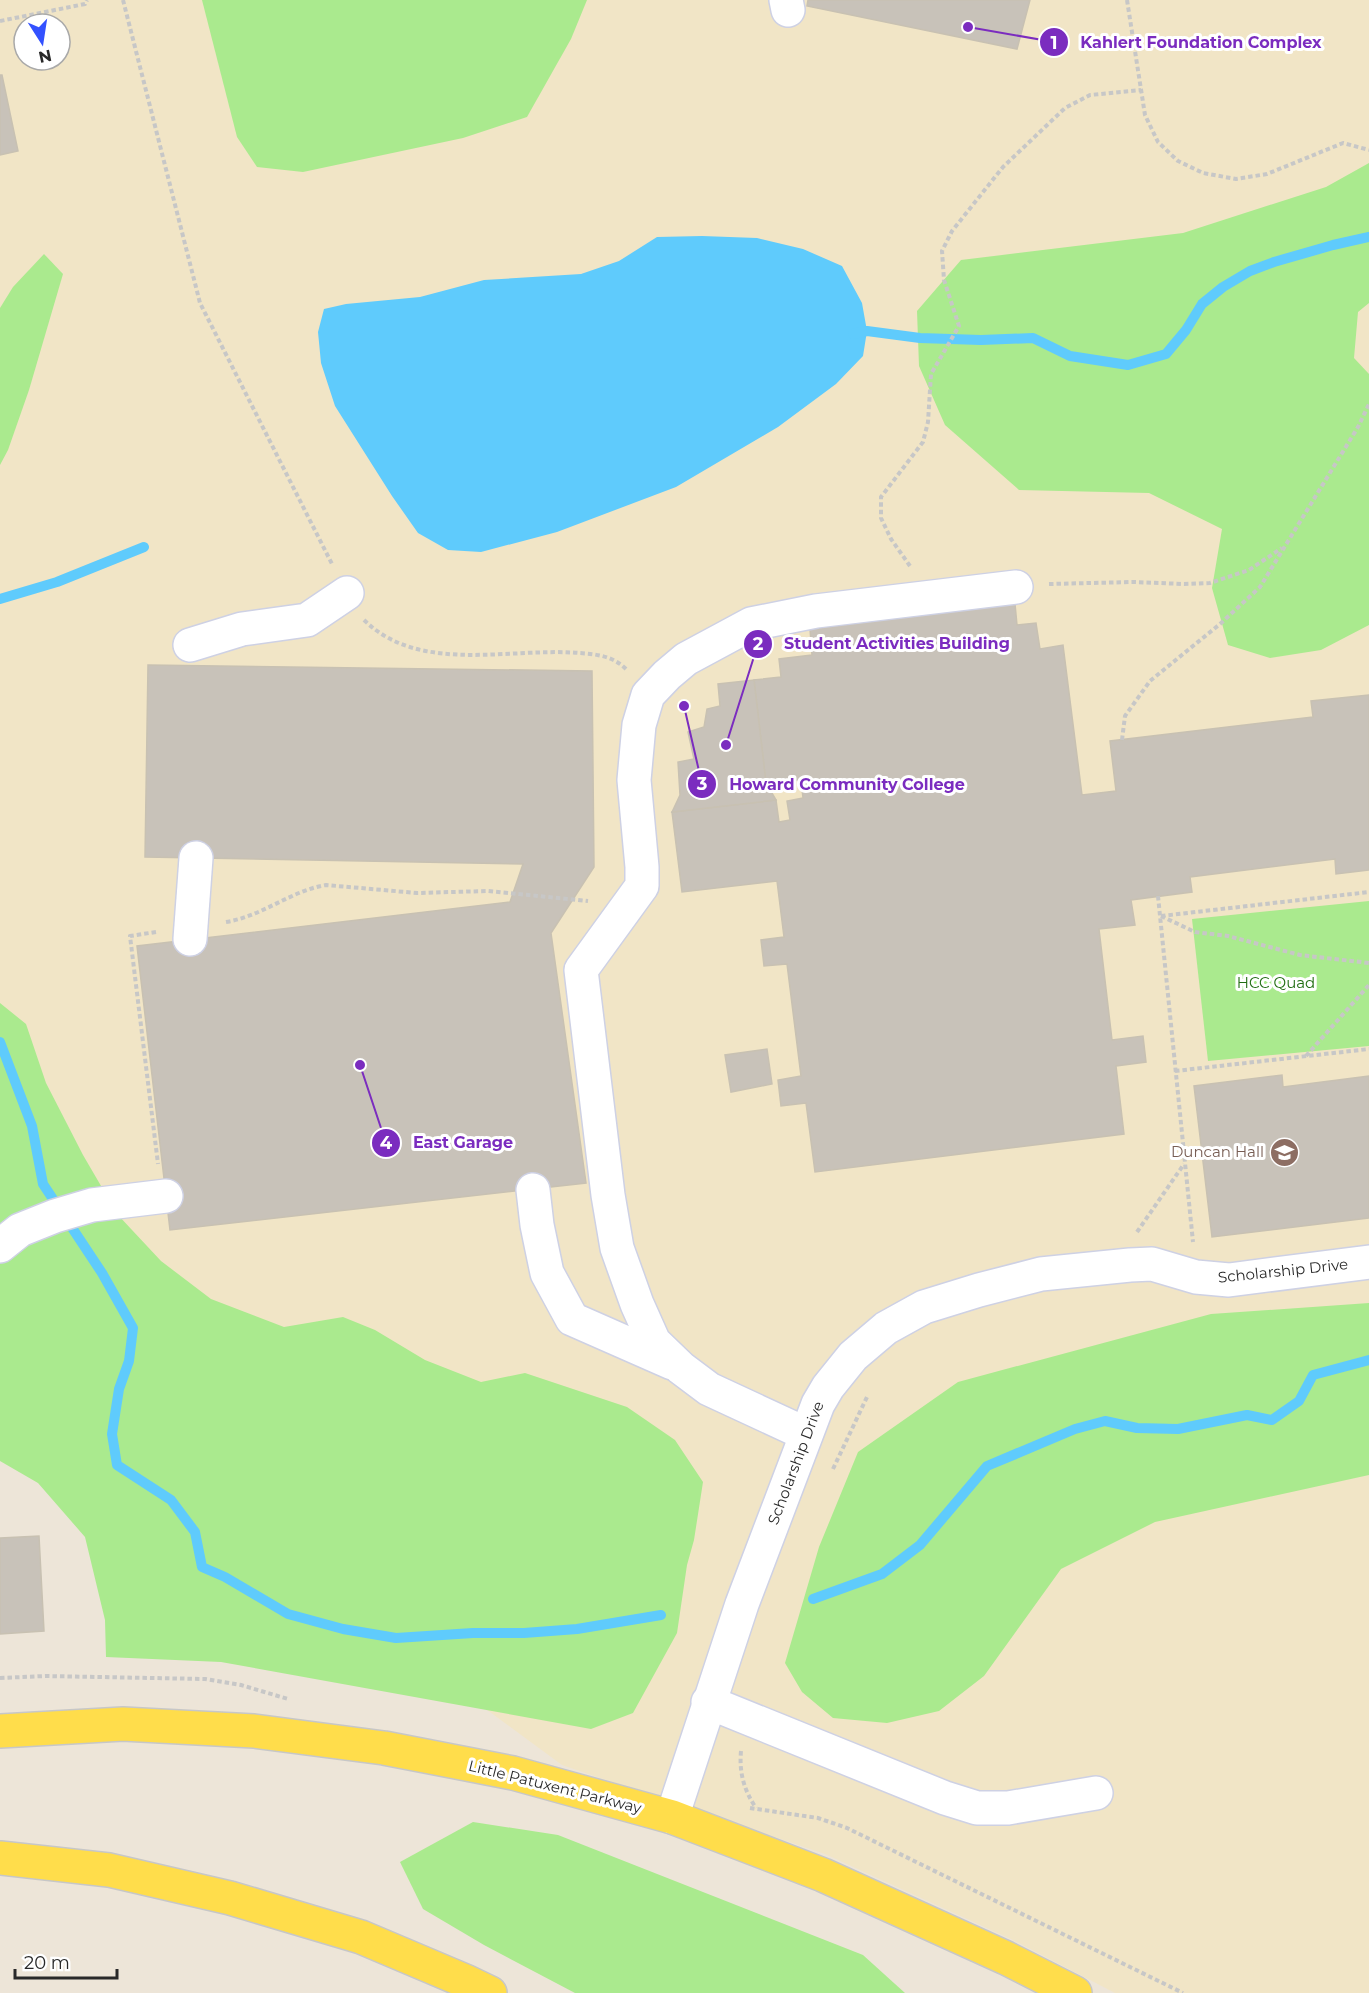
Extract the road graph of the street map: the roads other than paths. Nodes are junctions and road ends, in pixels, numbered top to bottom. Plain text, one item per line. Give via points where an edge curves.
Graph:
1 (1016, 587) road end
2 (347, 593) road end
3 (190, 645) dead end
4 (196, 858) dead end
5 (190, 933) road end
6 (533, 1190) dead end
7 (160, 1197) road end
8 (0, 1246) edge
9 (1369, 1262) edge
10 (681, 1368) junction
11 (806, 1434) junction
12 (708, 1702) junction
13 (0, 1731) edge
14 (1096, 1793) dead end
15 (672, 1816) junction
16 (0, 1858) edge
17 (490, 1993) edge
18 (1075, 1993) edge

1 - 10 street via 816,611 750,624 686,658 648,695 639,725 634,780 642,886 581,969 617,1248 654,1342
2 - 3 street via 307,620 242,629
4 - 5 street
6 - 10 street via 547,1273 572,1319
7 - 8 street via 92,1205 55,1216 20,1230
9 - 11 street, Scholarship Drive via 1228,1280 1196,1277 1152,1264 1041,1274 924,1307 886,1328 853,1356 828,1387
10 - 11 street via 710,1389
11 - 12 street, Scholarship Drive
12 - 14 street via 977,1808 1008,1808
12 - 15 street, Scholarship Drive
13 - 15 main road, Little Patuxent Parkway via 123,1724 254,1731 384,1749 513,1773
15 - 18 main road, Little Patuxent Parkway via 823,1875
16 - 17 main road via 109,1870 230,1898 361,1937

